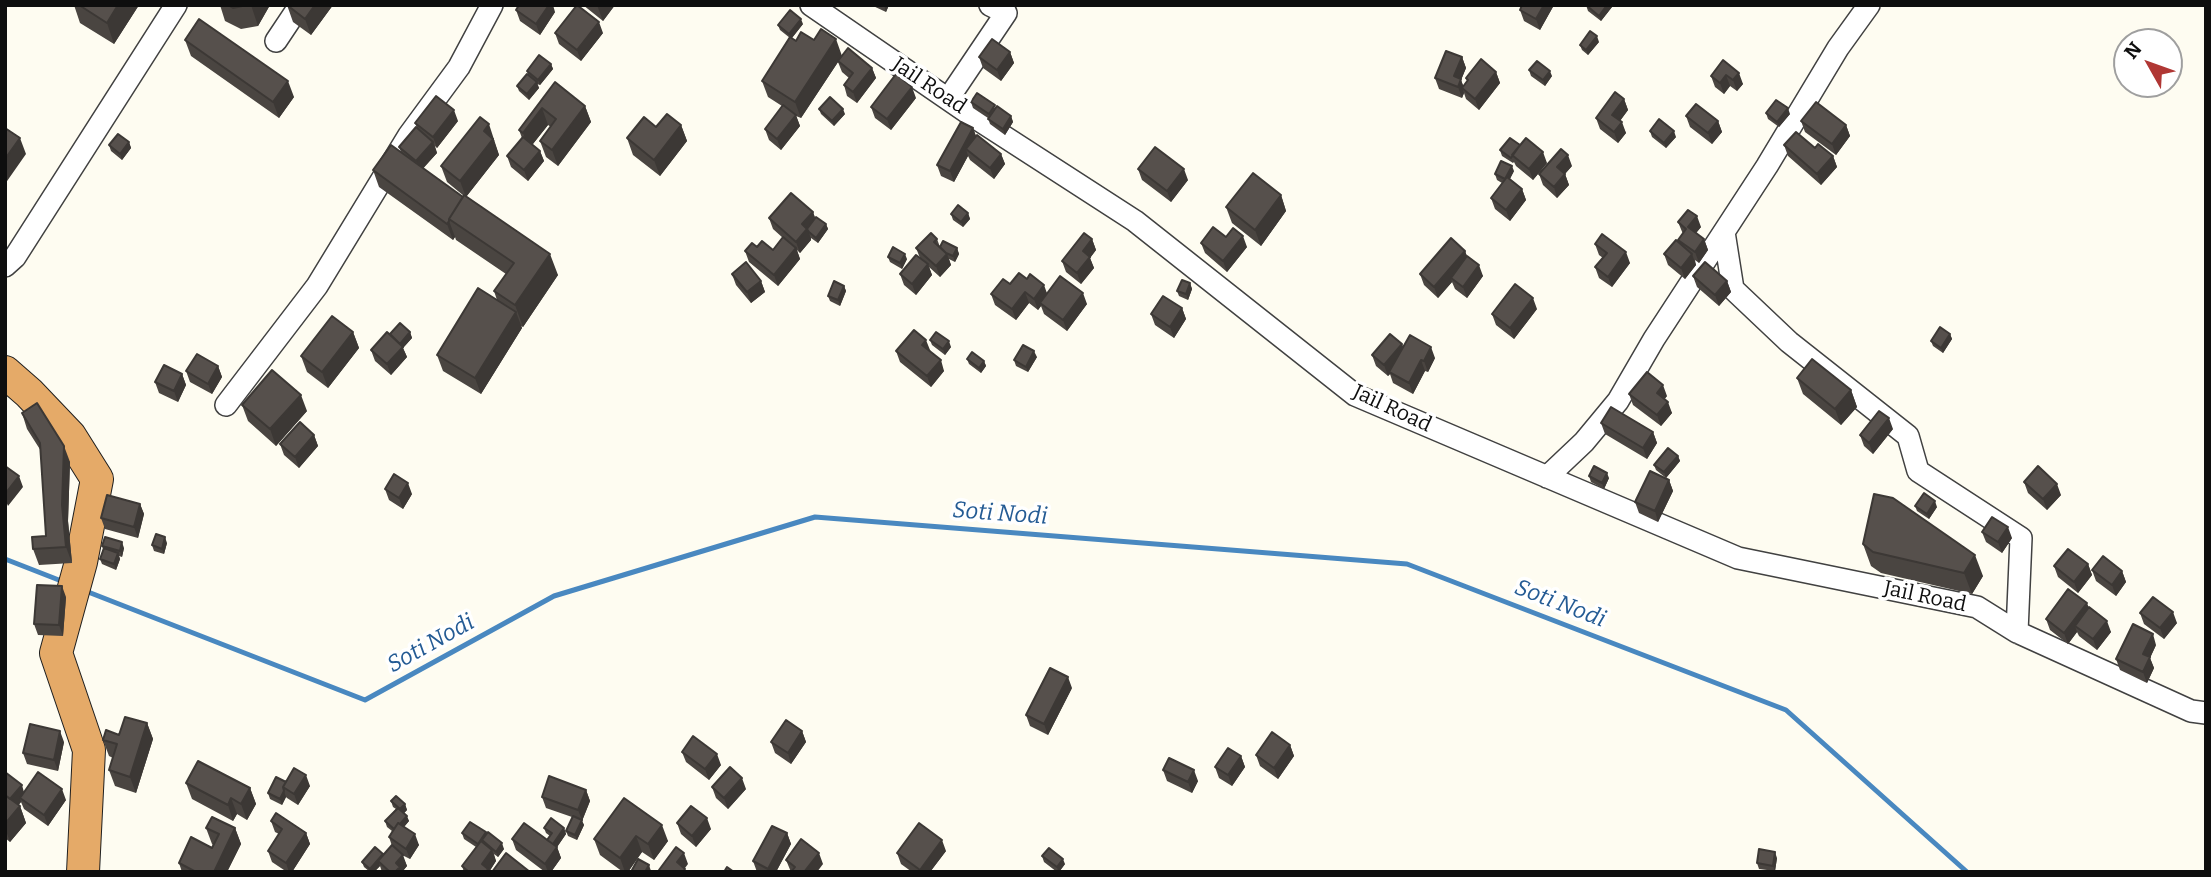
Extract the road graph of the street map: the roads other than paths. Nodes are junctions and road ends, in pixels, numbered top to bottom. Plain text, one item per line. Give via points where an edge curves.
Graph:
1 (176, 5) edge
2 (300, 5) edge
3 (492, 5) edge
4 (811, 5) edge
5 (990, 5) edge
6 (1869, 5) edge
7 (276, 41) dead end
8 (948, 99) junction
9 (1724, 232) junction
10 (5, 266) edge
11 (5, 372) edge
12 (5, 384) edge
13 (226, 405) dead end
14 (70, 436) junction
15 (1547, 477) junction
16 (2017, 632) junction
17 (2206, 713) edge
18 (83, 872) edge

1 - 10 street
2 - 7 street
3 - 13 street via 459,66 409,135 317,286
4 - 8 street, Jail Road
5 - 8 street via 1006,13
6 - 9 street
8 - 15 street, Jail Road via 1135,221 1354,395
9 - 15 street via 1618,401
9 - 16 street via 1733,289 1789,342 1908,436 1918,471 2021,538
11 - 14 highway
12 - 14 highway
14 - 18 highway via 97,479 56,653 89,750
15 - 16 street, Jail Road via 1738,558 1977,607
16 - 17 street, Jail Road via 2191,711

